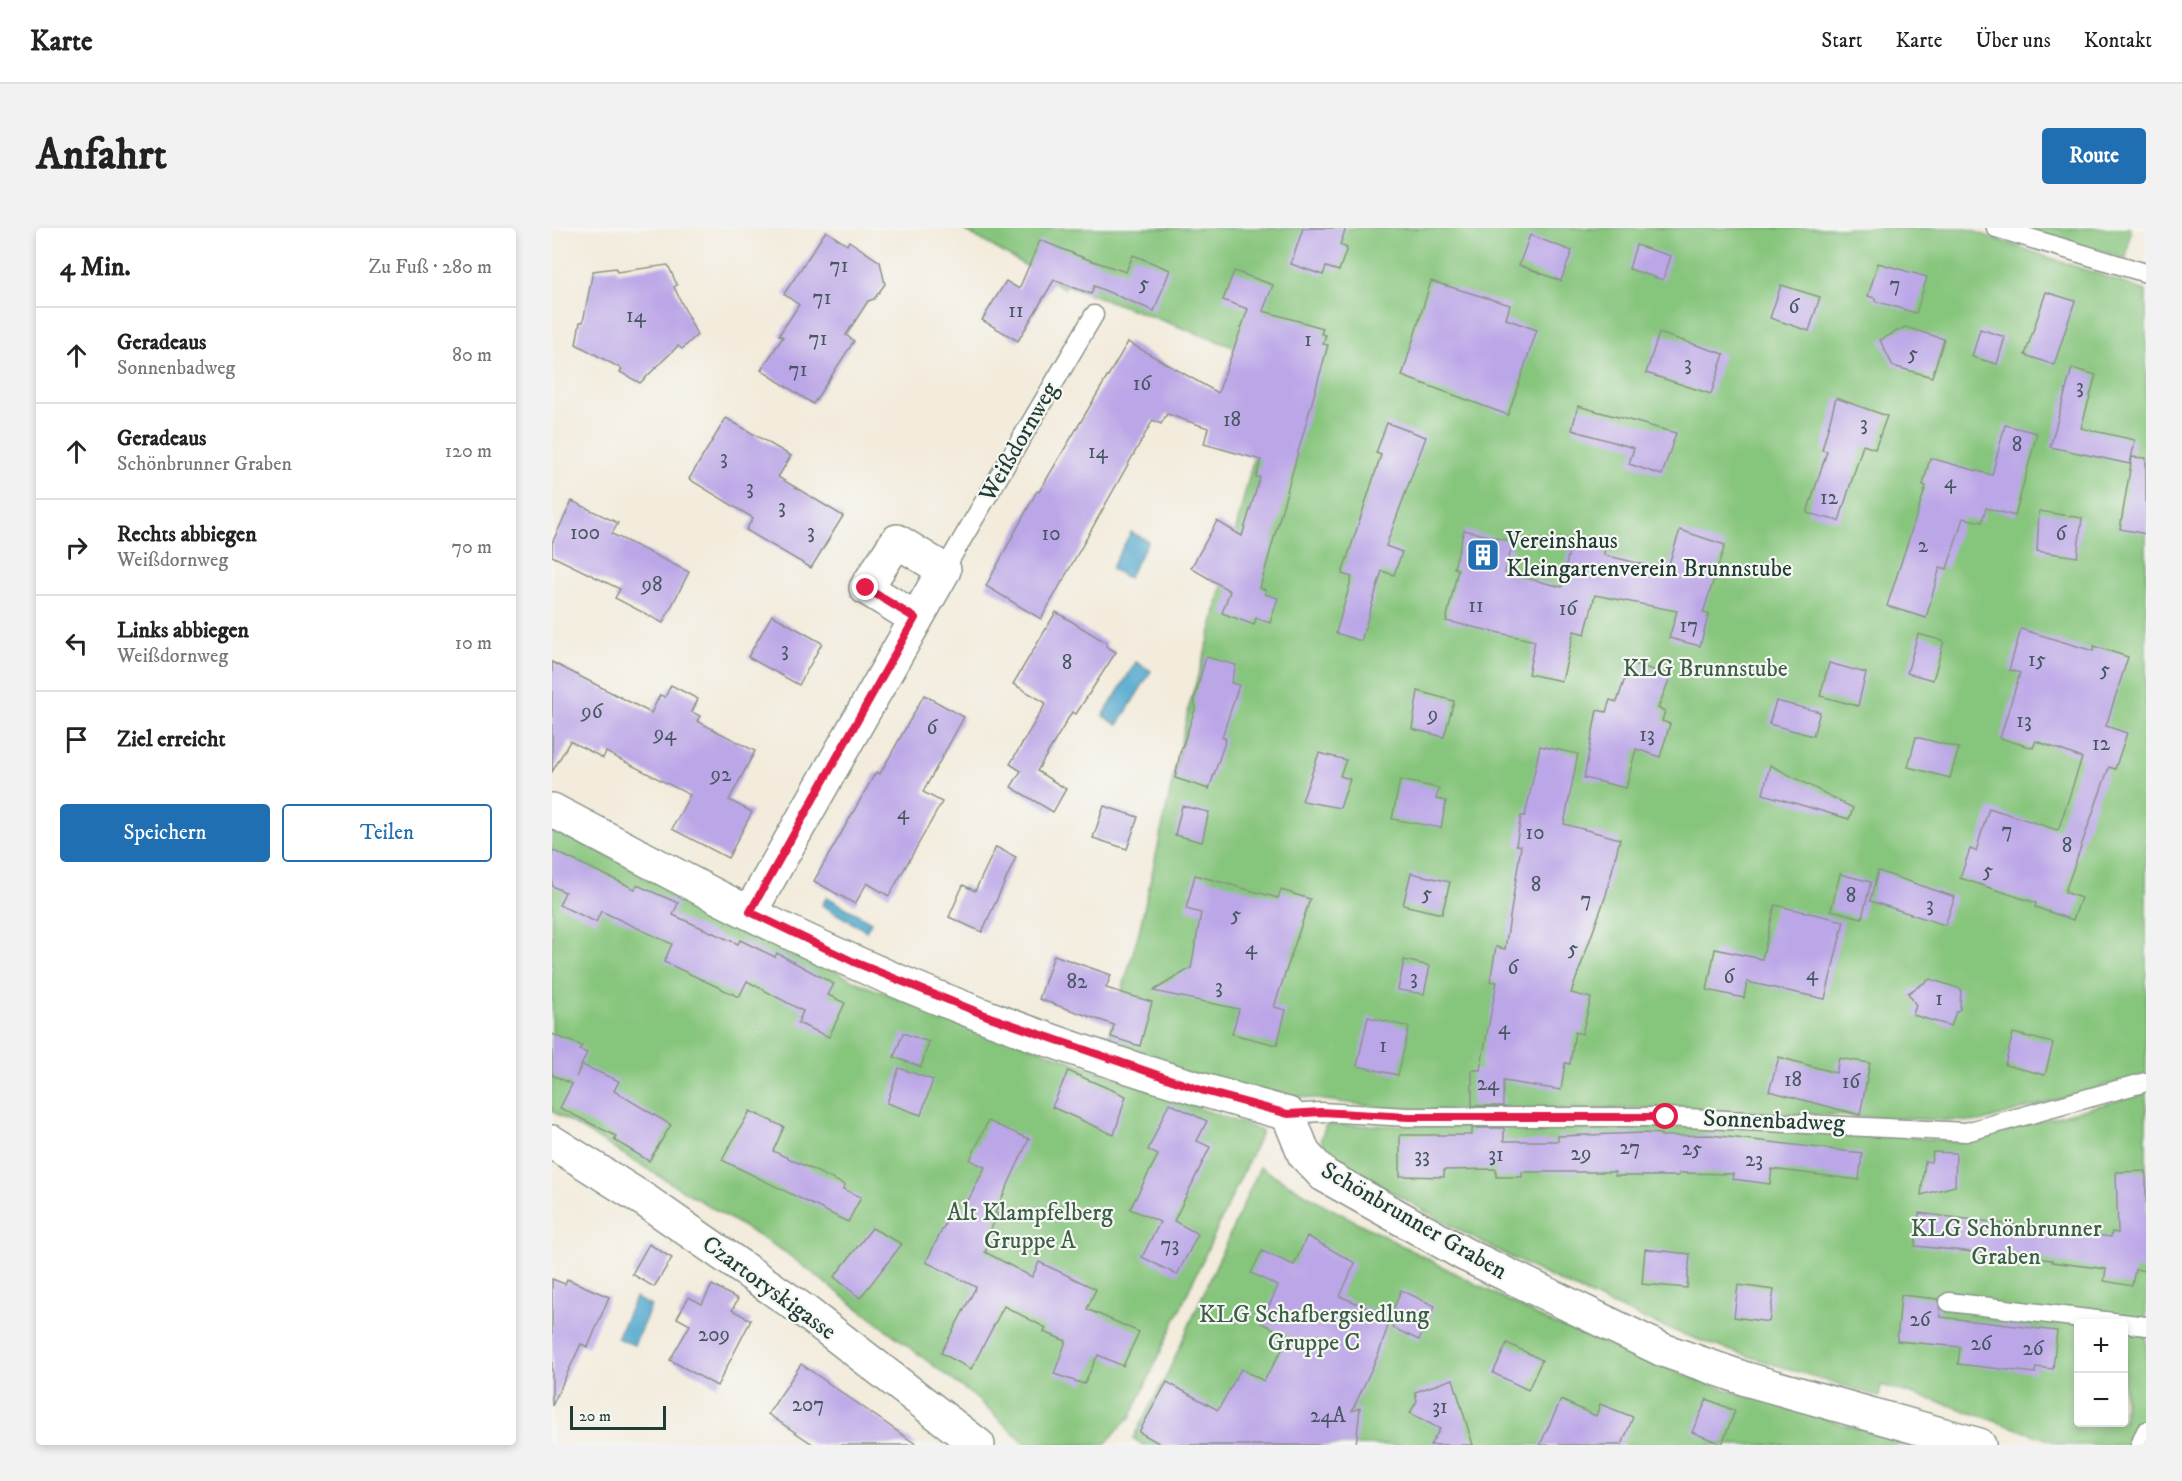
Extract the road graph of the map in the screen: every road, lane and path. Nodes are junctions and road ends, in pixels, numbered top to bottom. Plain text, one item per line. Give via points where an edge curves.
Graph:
1 (1996, 228) edge
2 (2146, 273) edge
3 (1094, 315) dead end
4 (944, 570) junction
5 (915, 618) junction
6 (552, 810) edge
7 (750, 912) junction
8 (2146, 1082) edge
9 (1288, 1114) junction
10 (552, 1142) edge
11 (1949, 1302) dead end
12 (2146, 1326) edge
13 (2146, 1431) edge
14 (978, 1445) edge
15 (1979, 1445) edge
16 (2140, 1445) edge

1 - 2 lane
3 - 4 lane, Weißdornweg
4 - 5 street, Weißdornweg
4 - 5 street via 897,541 866,588
5 - 7 street, Weißdornweg
6 - 7 street
7 - 9 street via 854,962 990,1017 1204,1091
8 - 9 lane, Sonnenbadweg via 1966,1131 1666,1117
9 - 15 street, Schönbrunner Graben via 1304,1154 1324,1175 1464,1254 1579,1310 1663,1350 1746,1379
10 - 14 street, Czartoryskigasse via 646,1201 803,1310
11 - 12 lane
13 - 16 lane

